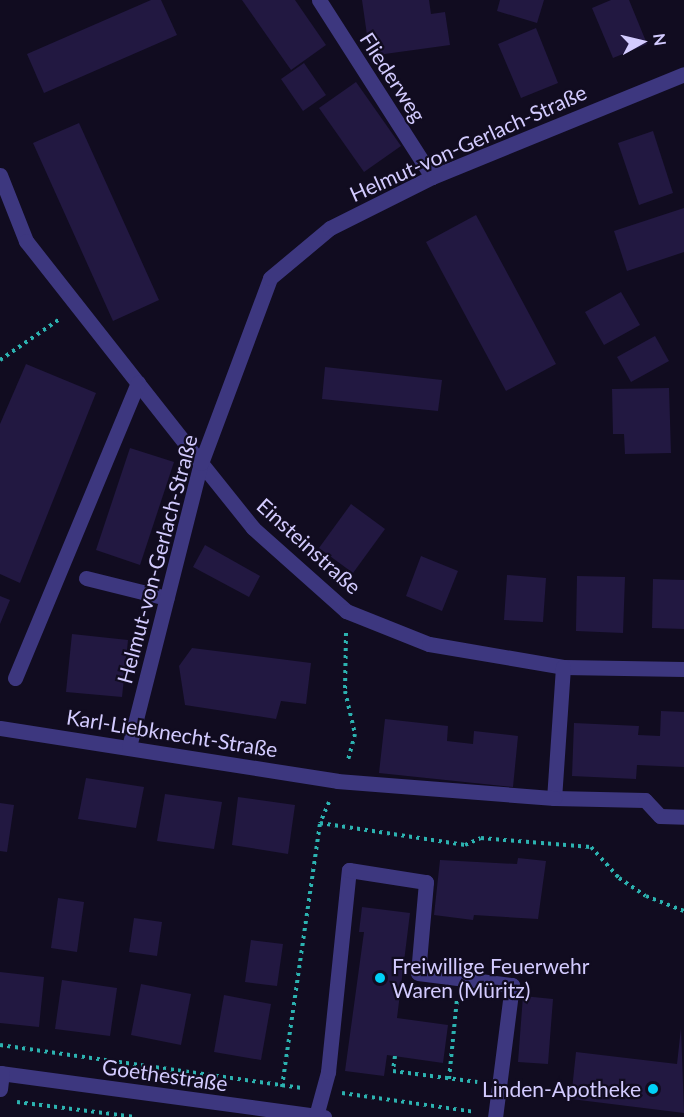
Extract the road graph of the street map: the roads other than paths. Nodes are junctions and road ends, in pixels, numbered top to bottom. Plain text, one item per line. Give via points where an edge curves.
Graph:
1 (319, 0) edge
2 (684, 74) edge
3 (0, 175) edge
4 (432, 177) junction
5 (138, 383) junction
6 (201, 463) junction
7 (86, 578) dead end
8 (167, 598) junction
9 (563, 667) junction
10 (684, 669) edge
11 (15, 678) dead end
12 (0, 728) edge
13 (129, 747) junction
14 (554, 798) junction
15 (684, 817) edge
16 (1, 1073) edge
17 (0, 1089) edge
18 (320, 1116) edge
19 (495, 1116) edge

1 - 4 street, Fliederweg
2 - 4 street, Helmut-von-Gerlach-Straße
3 - 5 street, Einsteinstraße via 26,242
4 - 6 street, Helmut-von-Gerlach-Straße via 330,228 270,278
5 - 6 street, Einsteinstraße
5 - 11 street
6 - 8 street, Helmut-von-Gerlach-Straße
6 - 9 street, Einsteinstraße via 253,528 346,611 429,644
7 - 8 street
8 - 13 street, Helmut-von-Gerlach-Straße
9 - 10 street, Einsteinstraße
9 - 14 street
12 - 13 street, Karl-Liebknecht-Straße
13 - 14 street, Karl-Liebknecht-Straße via 337,781
14 - 15 street, Karl-Liebknecht-Straße via 645,800 660,816
16 - 17 street
16 - 18 street, Goethestraße
18 - 19 street via 349,870 426,882 418,973 512,985

